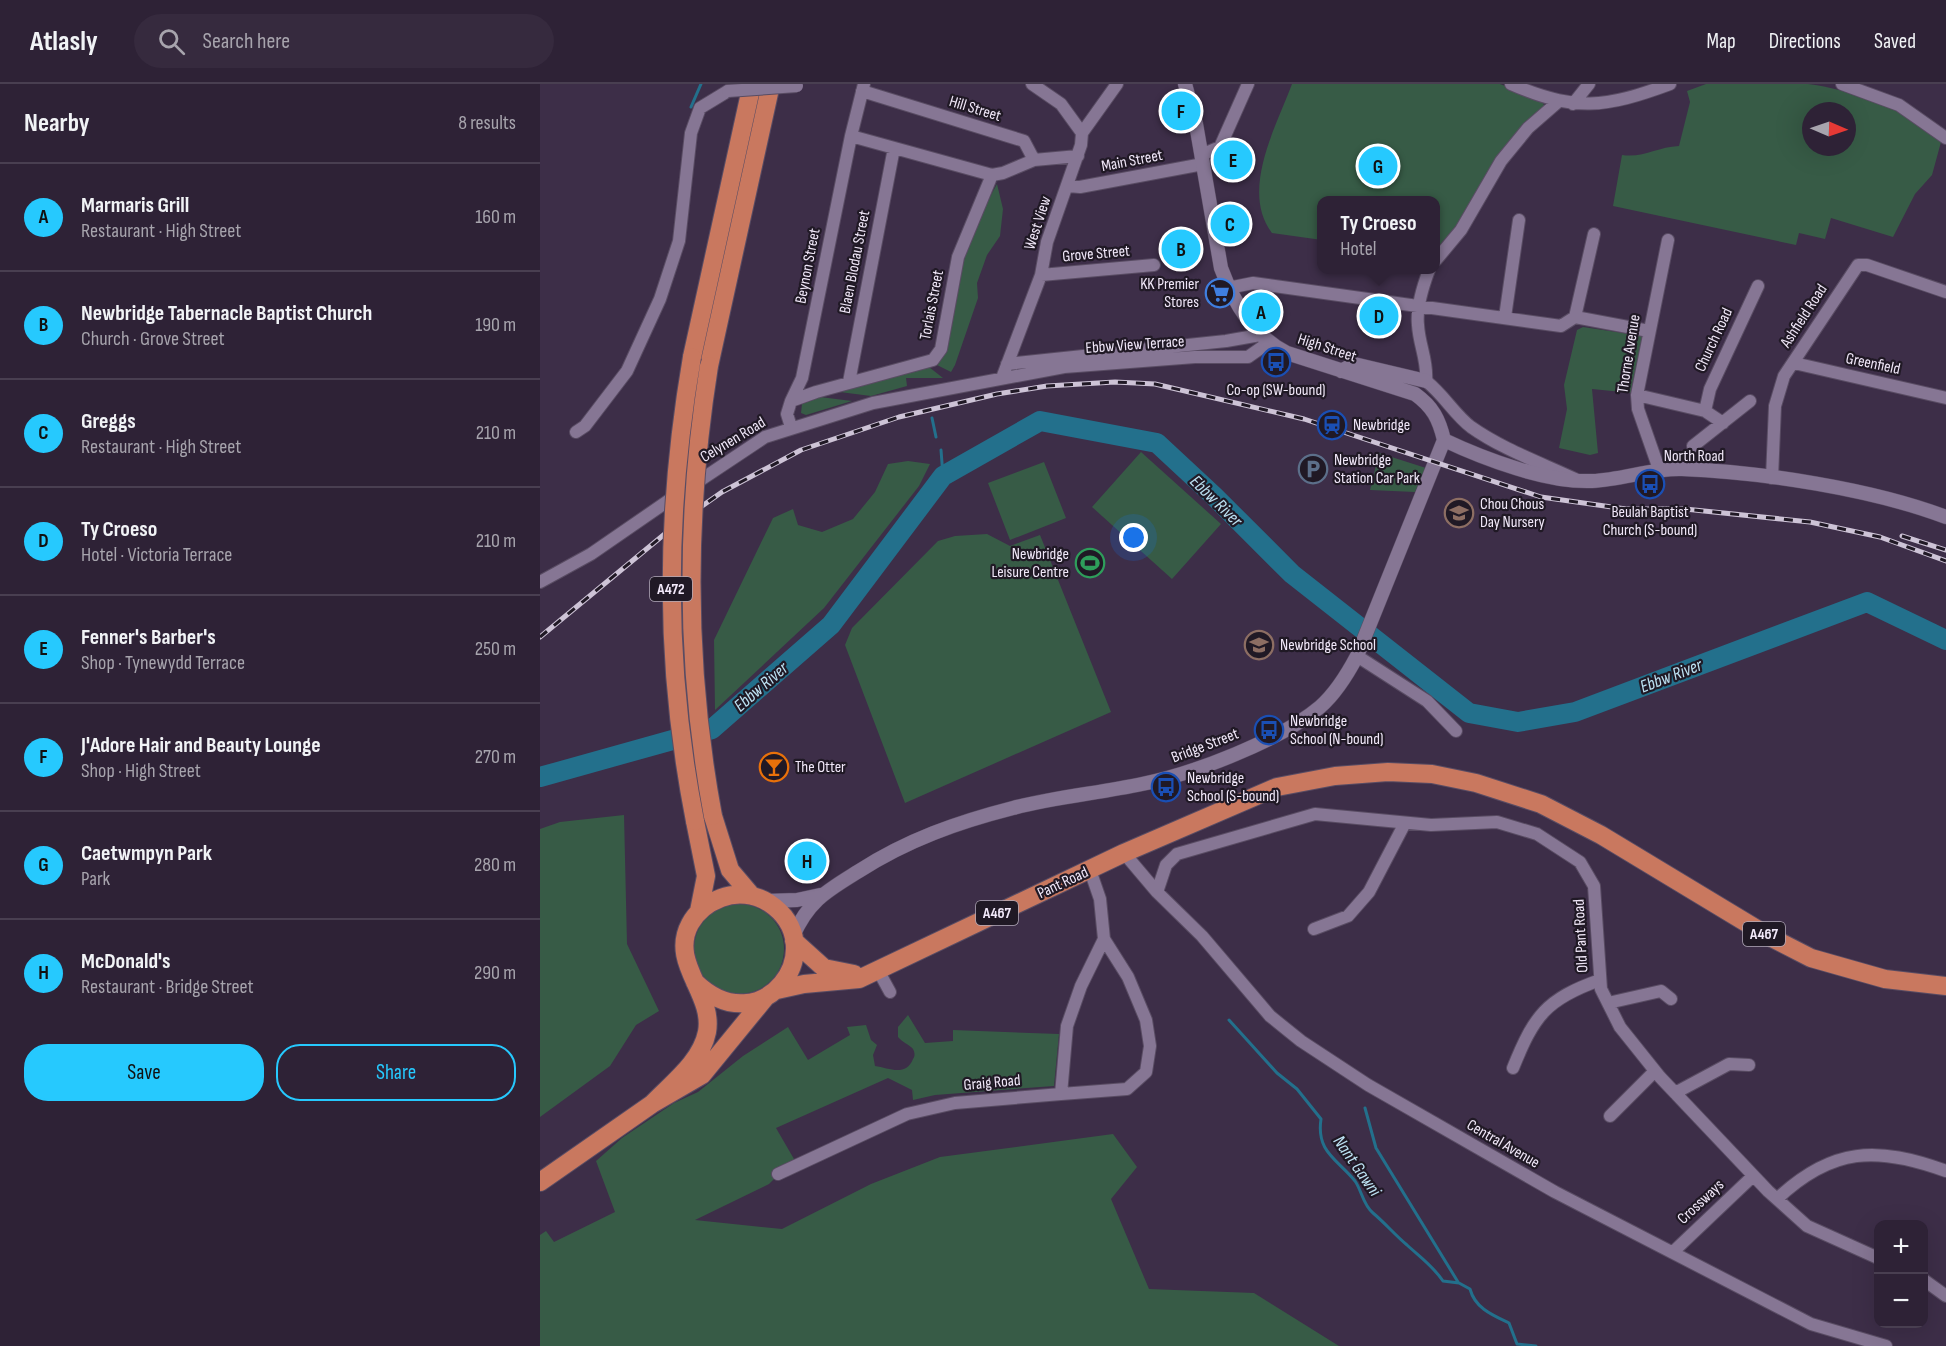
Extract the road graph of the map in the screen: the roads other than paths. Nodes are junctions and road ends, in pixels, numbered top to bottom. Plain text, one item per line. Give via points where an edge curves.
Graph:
1 (752, 84) edge
2 (771, 84) edge
3 (1032, 84) edge
4 (1117, 84) edge
5 (1185, 84) edge
6 (1248, 84) edge
7 (1510, 84) edge
8 (1589, 84) edge
9 (1670, 84) edge
10 (1842, 84) edge
11 (798, 85) edge
12 (863, 88) edge
13 (1559, 101) junction
14 (1573, 104) junction
15 (1082, 133) junction
16 (851, 136) junction
17 (1946, 138) edge
18 (894, 148) junction
19 (1078, 156) junction
20 (1202, 159) junction
21 (1034, 160) junction
22 (992, 175) junction
23 (1068, 186) junction
24 (1519, 220) dead end
25 (1594, 234) dead end
26 (1668, 240) dead end
27 (1440, 255) edge
28 (1154, 265) dead end
29 (1428, 274) edge
30 (1041, 275) junction
31 (1758, 286) dead end
32 (1228, 288) junction
33 (1946, 292) edge
34 (1419, 306) junction
35 (1505, 317) junction
36 (1575, 317) junction
37 (1648, 331) junction
38 (1264, 339) junction
39 (1794, 363) junction
40 (1007, 364) junction
41 (1341, 371) junction
42 (1002, 378) junction
43 (1426, 381) junction
44 (849, 382) junction
45 (1637, 395) junction
46 (1946, 399) edge
47 (791, 401) junction
48 (1750, 401) dead end
49 (1705, 411) junction
50 (1723, 423) junction
51 (791, 427) junction
52 (576, 432) dead end
53 (1444, 440) junction
54 (1693, 446) dead end
55 (1660, 472) junction
56 (1772, 478) junction
57 (1576, 479) junction
58 (1946, 517) edge
59 (540, 582) edge
60 (1359, 651) junction
61 (1456, 731) dead end
62 (1405, 823) junction
63 (1124, 854) junction
64 (1090, 870) junction
65 (1157, 892) junction
66 (820, 895) junction
67 (759, 898) junction
68 (699, 911) junction
69 (1314, 929) dead end
70 (794, 938) junction
71 (1104, 939) junction
72 (874, 971) junction
73 (1600, 980) junction
74 (695, 982) junction
75 (1946, 986) edge
76 (890, 992) dead end
77 (771, 994) junction
78 (1671, 999) dead end
79 (1608, 1003) junction
80 (1749, 1065) dead end
81 (1513, 1068) dead end
82 (1655, 1071) junction
83 (1675, 1093) junction
84 (1061, 1094) junction
85 (652, 1104) junction
86 (1610, 1116) dead end
87 (1946, 1171) edge
88 (778, 1174) dead end
89 (1753, 1176) junction
90 (540, 1182) edge
91 (1777, 1199) junction
92 (1673, 1252) junction
93 (1874, 1256) edge
94 (1928, 1283) edge
95 (1946, 1296) edge
96 (1851, 1341) edge
97 (1886, 1346) edge

1 - 68 main road, A472, bridge via 692,357 679,433 670,552 676,698 706,876
2 - 67 main road, A472, bridge via 698,433 690,597 695,691 713,816 730,870
3 - 15 street via 1061,104
4 - 15 street, West View
5 - 20 street
6 - 20 street via 1220,147
7 - 13 street
8 - 14 street
9 - 14 street via 1593,106
10 - 17 street via 1899,105
11 - 52 street, bridge via 728,91 700,108 691,133 679,241 660,299 627,371 585,426
12 - 16 street, Beynon Street
12 - 21 street, Hill Street via 1024,141
13 - 14 street
13 - 27 street via 1528,128 1501,161 1461,230
15 - 19 street, West View
16 - 18 street
16 - 47 street, Beynon Street via 802,378
18 - 22 street
18 - 44 street, Blaen Blodau Street
19 - 21 street
19 - 23 street, West View
20 - 23 street, Main Street via 1080,188
20 - 32 street
21 - 22 street
22 - 44 street, Torlais Street via 958,258 941,349 933,360
23 - 30 street, West View via 1047,242
24 - 35 street
25 - 36 street
26 - 37 street, Thorne Avenue
28 - 30 street, Grove Street
29 - 34 street
30 - 40 street, West View
31 - 49 street, Church Road via 1710,389
32 - 34 street via 1253,283
32 - 38 street
33 - 39 street, Ashfield Road via 1858,265
34 - 35 street
34 - 43 street
35 - 36 street via 1561,326
36 - 37 street
37 - 45 street, Thorne Avenue
38 - 40 street
38 - 41 street, High Street via 1304,360
38 - 42 street, Ebbw View Terrace via 1248,357 1064,367
39 - 46 street, Greenfield
39 - 56 street, Ashfield Road via 1784,376 1775,406
40 - 42 street, West View
41 - 43 street via 1354,364
41 - 53 street, High Street via 1414,394 1429,404
42 - 51 street, Celynen Road via 873,403
43 - 57 street via 1472,428
44 - 47 street, Torlais Street
45 - 49 street
45 - 55 street, Thorne Avenue via 1638,409
47 - 51 street via 787,414
48 - 50 street
49 - 50 street
50 - 54 street
51 - 59 street, Celynen Road via 765,437 591,554
53 - 57 street, North Road via 1481,458
53 - 60 street, Bridge Street
55 - 56 street, North Road via 1690,470
55 - 57 street, North Road via 1591,481
56 - 58 street, North Road via 1884,499
60 - 61 street via 1427,700
60 - 66 street, Bridge Street via 1341,684 1319,707 1268,738 1160,780 1014,807 925,834 886,853
62 - 65 street, Old Pant Road via 1315,814 1297,818 1177,854 1166,865
62 - 69 street via 1369,892 1348,916
62 - 73 street, Old Pant Road via 1453,826 1497,822 1516,826 1538,834 1580,862 1597,896
63 - 64 main road, Pant Road / A467
63 - 65 street
63 - 75 main road, A467 via 1277,787 1388,771 1432,774 1541,804 1811,958 1885,979
64 - 71 street via 1100,899
64 - 72 main road, Pant Road / A467
65 - 92 street, Central Avenue via 1202,936 1262,1008 1301,1041 1368,1086 1555,1192
66 - 67 street, Bridge Street via 797,900
66 - 70 street, Bridge Street via 803,915
67 - 68 main road via 727,896
67 - 70 main road, A472 via 785,918
68 - 74 main road, A472 via 688,928 684,948
70 - 72 main road, Pant Road / A467 via 824,968 842,973
70 - 77 main road via 790,969
71 - 84 street via 1067,1026
71 - 84 street, Graig Road via 1128,977 1146,1020 1150,1046 1146,1072 1127,1089
72 - 76 street
72 - 77 main road, Pant Road / A467 via 854,981 813,983
73 - 79 street, Old Pant Road
73 - 81 street via 1574,989 1549,1006 1528,1030
74 - 77 main road via 725,1002 746,1003
74 - 85 main road via 707,1014 706,1037 695,1059
77 - 85 main road via 706,1071
78 - 79 street via 1661,991
79 - 82 street, Old Pant Road via 1620,1028
80 - 83 street via 1729,1064
82 - 83 street, Old Pant Road
82 - 86 street
83 - 89 street, Old Pant Road
84 - 88 street, Graig Road via 955,1103 907,1114
85 - 90 main road
87 - 91 street via 1894,1155 1863,1154 1829,1161 1798,1179
89 - 91 street, Old Pant Road
89 - 92 street, Crossways
91 - 93 street, Old Pant Road via 1808,1226
92 - 96 street, Central Avenue
94 - 95 street
96 - 97 street, Central Avenue

